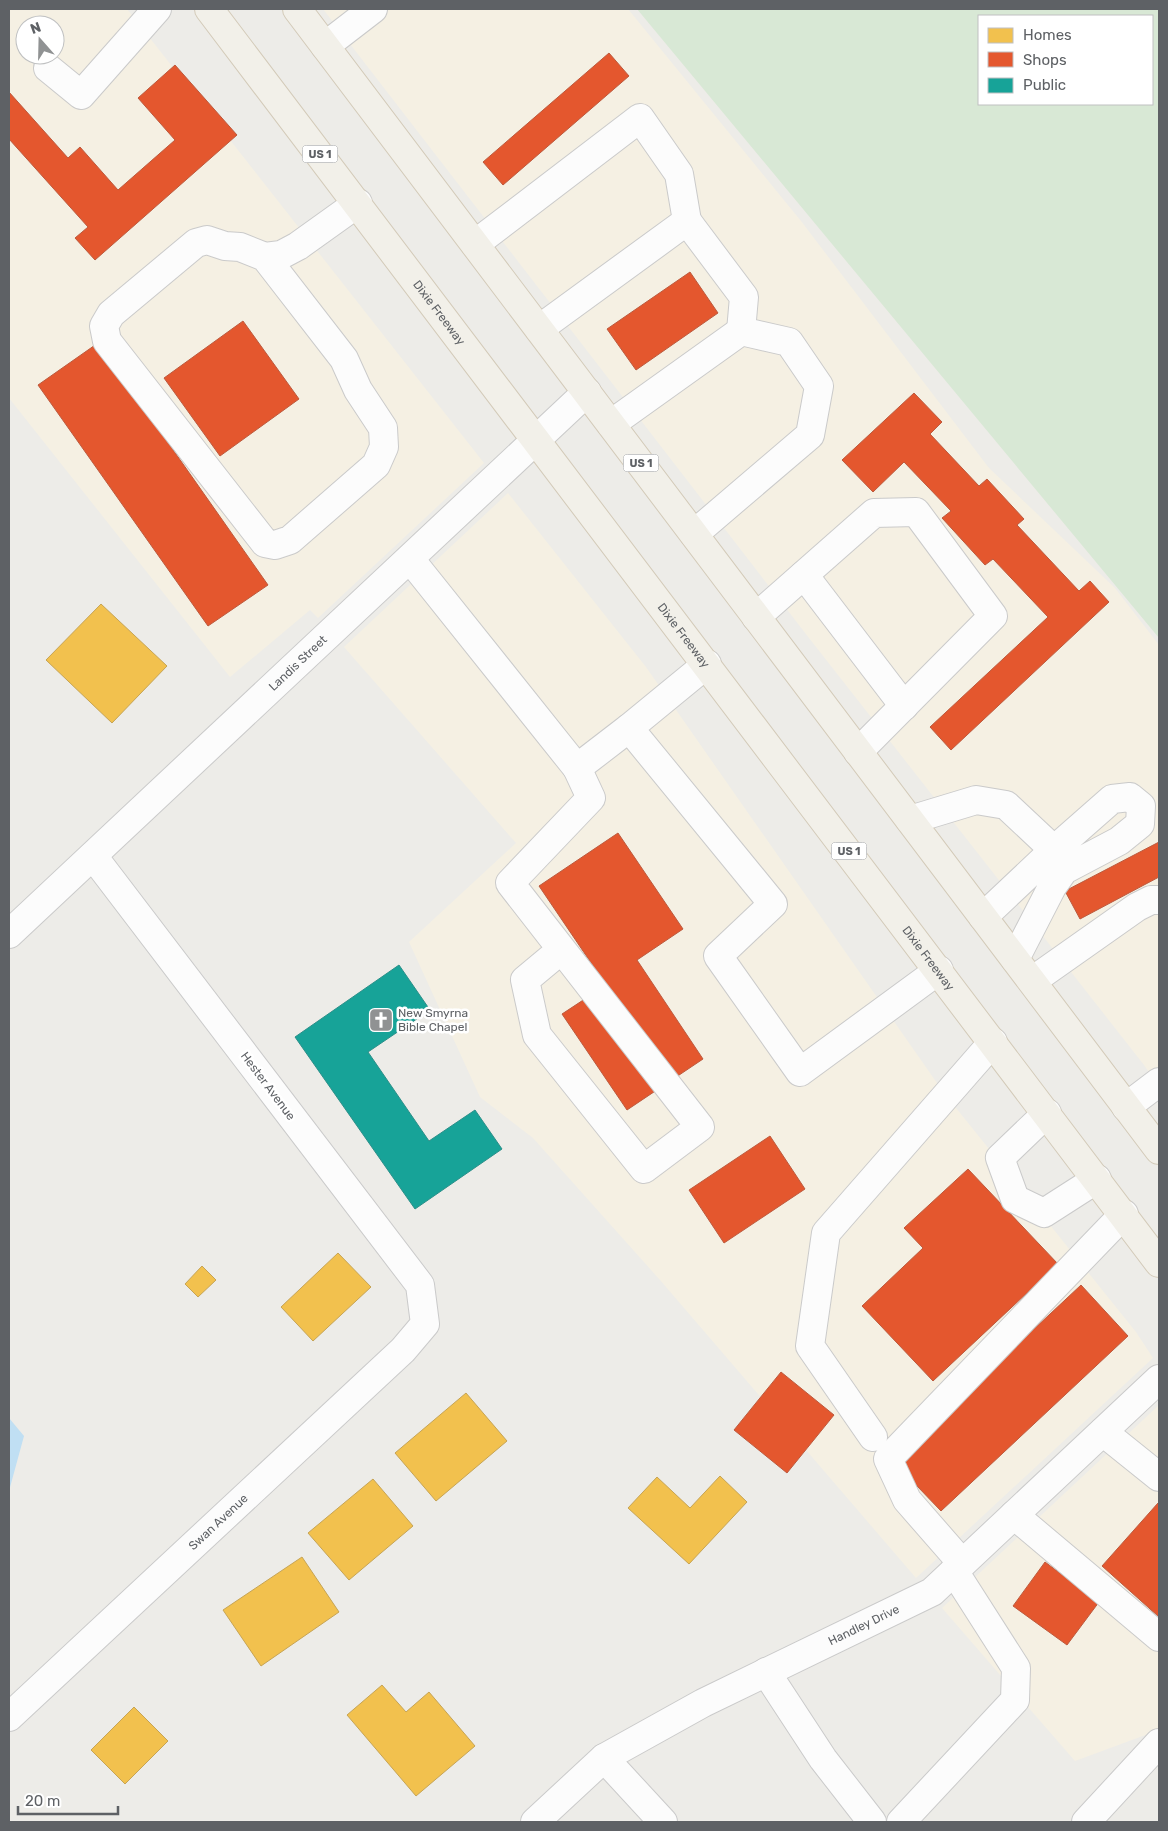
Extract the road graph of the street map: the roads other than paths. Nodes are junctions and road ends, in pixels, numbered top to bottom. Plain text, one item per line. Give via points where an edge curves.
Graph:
1 (157, 9) edge
2 (209, 9) edge
3 (296, 9) edge
4 (373, 9) edge
5 (325, 46) junction
6 (48, 68) dead end
7 (358, 203) junction
8 (687, 221) junction
9 (475, 244) junction
10 (265, 257) junction
11 (539, 329) junction
12 (741, 331) junction
13 (587, 392) junction
14 (611, 424) junction
15 (538, 439) junction
16 (694, 534) junction
17 (410, 559) junction
18 (804, 575) junction
19 (756, 617) junction
20 (707, 664) junction
21 (904, 706) junction
22 (629, 728) junction
23 (858, 752) junction
24 (577, 768) junction
25 (910, 820) junction
26 (1054, 850) junction
27 (93, 856) junction
28 (1159, 900) edge
29 (983, 917) junction
30 (9, 934) edge
31 (561, 950) junction
32 (1015, 959) junction
33 (939, 970) junction
34 (1032, 981) junction
35 (993, 1042) junction
36 (1159, 1082) edge
37 (1126, 1107) junction
38 (1047, 1113) junction
39 (1159, 1150) edge
40 (1097, 1179) junction
41 (1124, 1214) junction
42 (1159, 1263) edge
43 (424, 1324) joint
44 (1159, 1379) edge
45 (1103, 1432) junction
46 (872, 1437) dead end
47 (1159, 1477) edge
48 (1014, 1515) junction
49 (958, 1567) junction
50 (1159, 1637) edge
51 (766, 1672) junction
52 (9, 1717) edge
53 (1159, 1743) edge
54 (604, 1758) junction
55 (535, 1822) edge
56 (663, 1822) edge
57 (872, 1822) edge
58 (901, 1822) edge
59 (1086, 1822) edge

1 - 6 street via 80,95
2 - 7 main road, Dixie Freeway / US 1
3 - 5 main road, US 1
4 - 5 street
5 - 9 main road, US 1
7 - 10 street via 298,246 281,255
7 - 15 main road, Dixie Freeway / US 1
8 - 9 street via 679,174 640,118
8 - 11 street
8 - 12 street via 744,297
9 - 11 main road, US 1
10 - 10 street via 207,240 196,243 111,314 104,326 107,341 265,543 275,545 290,540 376,465 384,447 383,428 358,390 344,359
11 - 13 main road, US 1
12 - 14 street
12 - 16 street via 789,342 818,386 810,435
13 - 14 main road, US 1
13 - 15 street, Landis Street
14 - 16 main road, US 1
15 - 17 street, Landis Street
15 - 20 main road, Dixie Freeway / US 1
16 - 19 main road, US 1
17 - 24 street
17 - 27 street, Landis Street
18 - 19 street
18 - 21 street
18 - 21 street via 874,513 916,512 993,616
19 - 23 main road, US 1
20 - 22 street
20 - 33 main road, Dixie Freeway / US 1
21 - 23 street
22 - 24 street
22 - 33 street via 772,904 718,956 800,1072
23 - 25 main road, US 1
24 - 31 street via 591,798 510,883
25 - 26 street via 976,800 1006,805
25 - 29 main road, US 1
26 - 29 street
26 - 32 street via 1112,799 1130,797 1141,806 1140,824 1064,870
27 - 30 street, Landis Street
27 - 43 street, Hester Avenue via 420,1286
28 - 34 street via 1137,907
29 - 32 main road, US 1
31 - 31 street via 700,1127 644,1169 538,1036 525,980
32 - 34 main road, US 1
33 - 35 main road, Dixie Freeway / US 1
34 - 37 main road, US 1
35 - 38 main road, Dixie Freeway / US 1
35 - 46 street via 826,1233 810,1346
36 - 37 street
37 - 39 main road, US 1
38 - 40 main road, Dixie Freeway / US 1
38 - 40 street via 1000,1158 1015,1198 1044,1214
40 - 41 main road, Dixie Freeway / US 1
41 - 42 main road, Dixie Freeway / US 1
41 - 49 street via 888,1459 907,1500
43 - 52 street, Swan Avenue via 403,1350
44 - 45 street, Handley Drive
45 - 47 street
45 - 48 street, Handley Drive
48 - 49 street, Handley Drive
48 - 50 street
49 - 51 street, Handley Drive via 932,1592
49 - 58 street via 1016,1668 1015,1700
51 - 54 street, Handley Drive via 703,1702
51 - 57 street via 823,1759
53 - 59 street
54 - 55 street, Handley Drive
54 - 56 street

